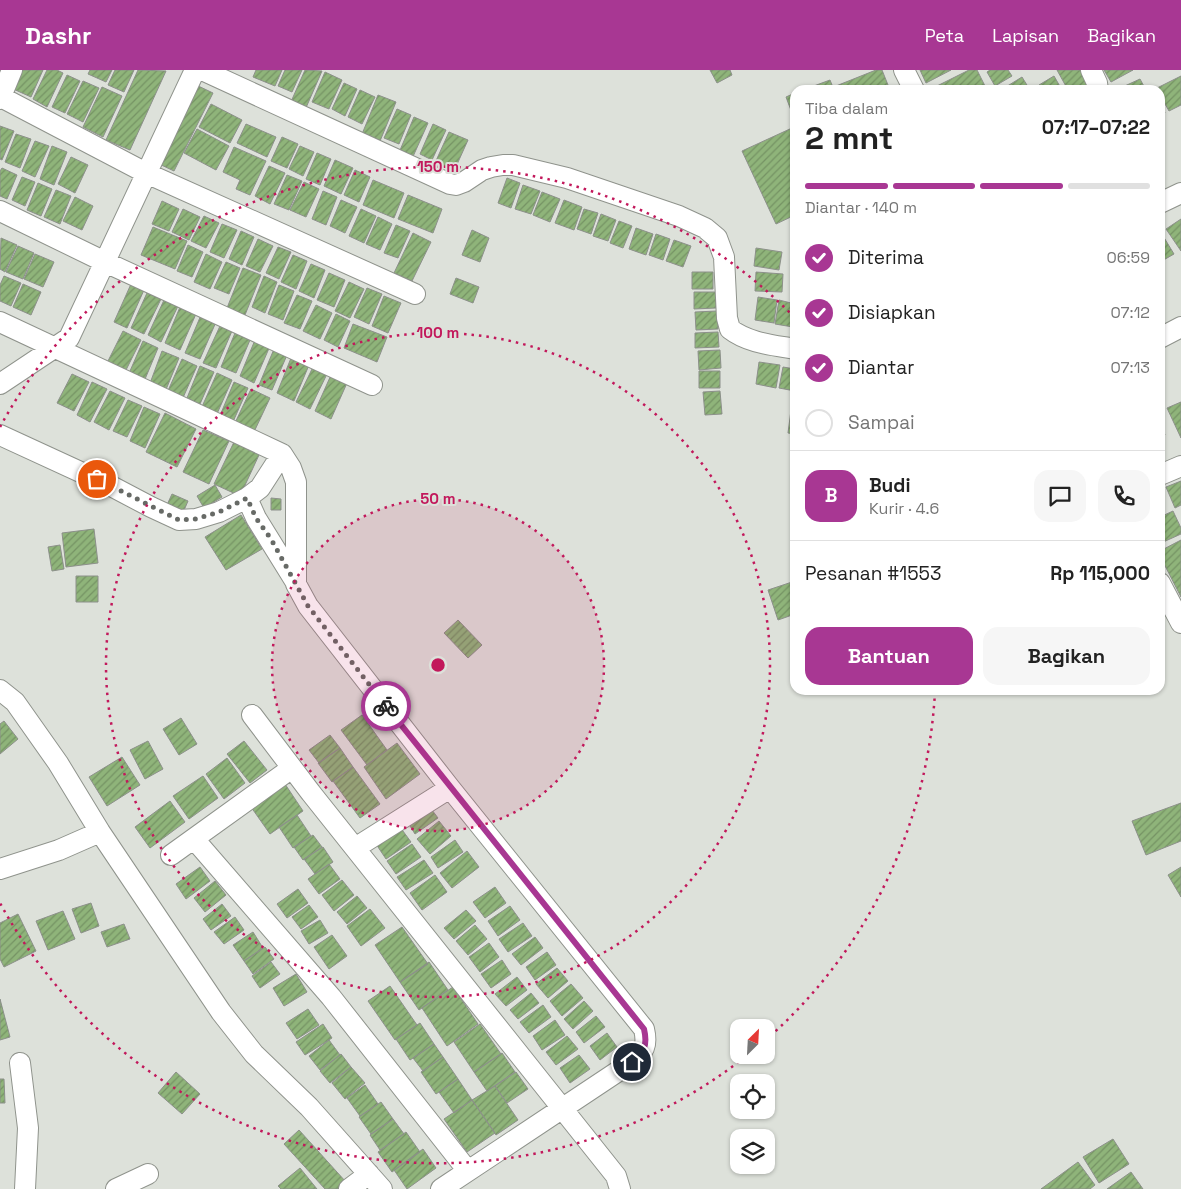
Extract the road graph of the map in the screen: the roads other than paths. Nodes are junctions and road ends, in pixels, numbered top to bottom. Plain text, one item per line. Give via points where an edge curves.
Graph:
1 (12, 70) edge
2 (195, 70) edge
3 (202, 70) edge
4 (904, 70) edge
5 (1091, 70) edge
6 (912, 85) edge
7 (1097, 85) edge
8 (0, 98) edge
9 (146, 173) junction
10 (1181, 193) edge
11 (1165, 201) edge
12 (0, 211) edge
13 (105, 262) junction
14 (415, 294) dead end
15 (0, 322) edge
16 (1181, 327) edge
17 (1165, 335) edge
18 (54, 348) junction
19 (790, 348) edge
20 (0, 384) edge
21 (372, 385) dead end
22 (0, 435) edge
23 (282, 454) junction
24 (1181, 466) edge
25 (1165, 473) edge
26 (247, 498) junction
27 (296, 584) junction
28 (1165, 593) edge
29 (1181, 623) edge
30 (0, 690) edge
31 (252, 715) dead end
32 (292, 768) junction
33 (450, 788) junction
34 (100, 832) junction
35 (194, 839) junction
36 (355, 848) junction
37 (171, 855) dead end
38 (0, 869) edge
39 (20, 1062) dead end
40 (562, 1110) junction
41 (468, 1170) junction
42 (148, 1174) dead end
43 (369, 1174) junction
44 (25, 1189) edge
45 (116, 1189) edge
46 (349, 1189) edge
47 (382, 1189) edge
48 (440, 1189) edge
49 (620, 1189) edge

1 - 8 street
2 - 9 street
3 - 19 street via 450,184 464,182 491,167 513,165 567,178 705,228 717,238 724,257 730,329 753,341
4 - 6 street
5 - 7 street
8 - 9 street
9 - 13 street
9 - 14 street
10 - 11 street
12 - 13 street
13 - 18 street via 69,338
13 - 21 street
15 - 18 street
16 - 17 street
18 - 20 street
18 - 23 street
22 - 26 street via 179,520 219,512
23 - 26 street via 260,488
23 - 27 street via 296,482
24 - 25 street
26 - 27 street
27 - 33 street via 308,606
28 - 29 street
30 - 34 street via 15,702 53,755
31 - 32 street
32 - 35 street
32 - 36 street
33 - 36 street
33 - 40 street via 644,1029 643,1052
34 - 38 street via 59,850
34 - 43 street via 220,1012 254,1054 309,1107
35 - 37 street
35 - 41 street via 331,997
36 - 40 street
39 - 44 street via 28,1128
40 - 41 street
40 - 49 street via 616,1176
41 - 48 street
42 - 45 street
43 - 46 street
43 - 47 street

